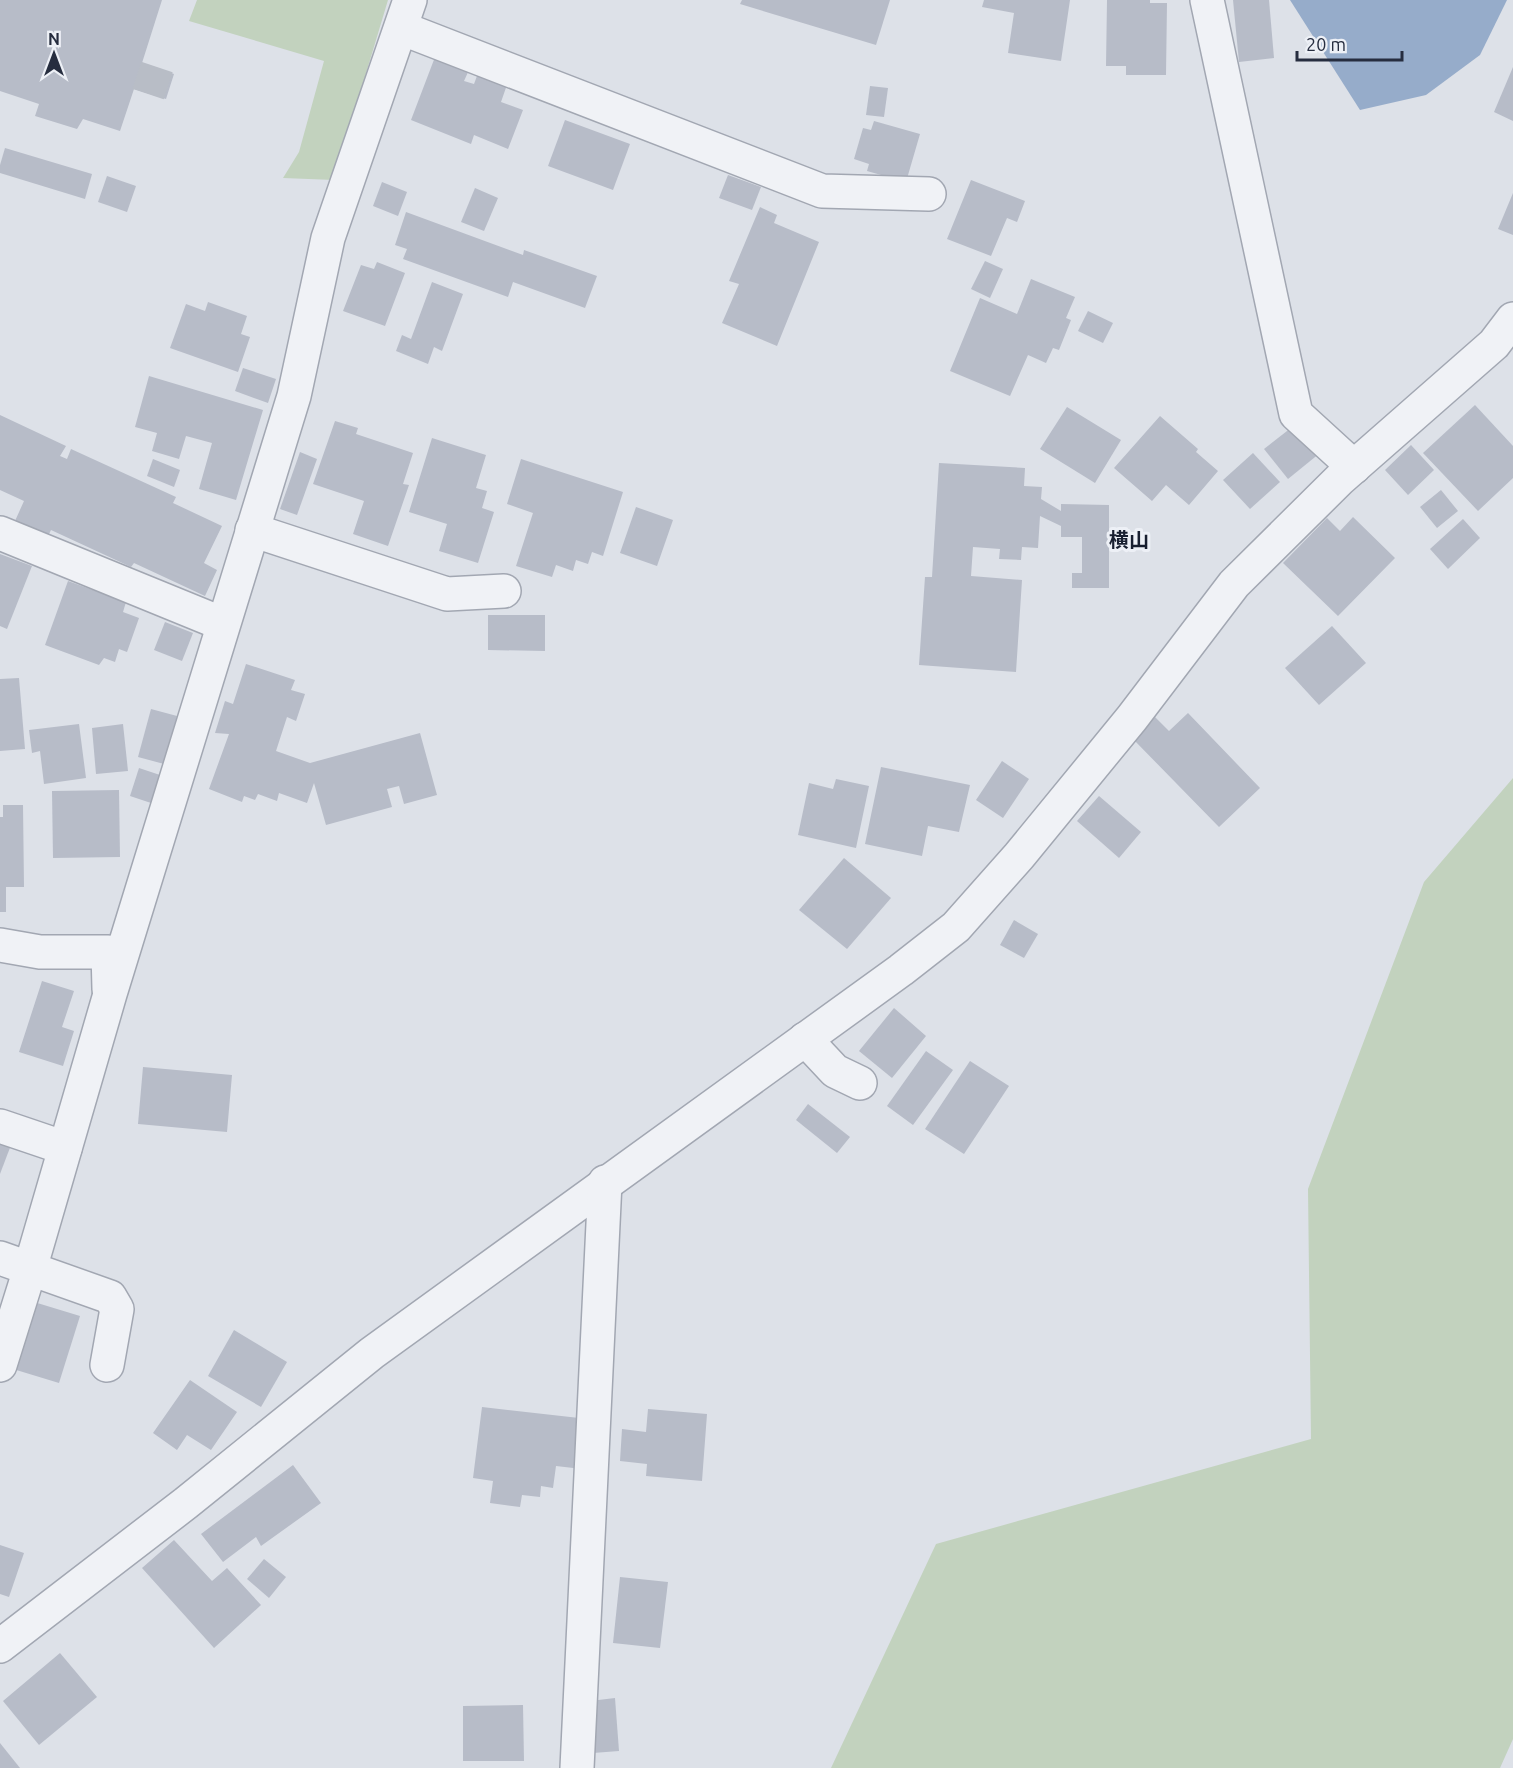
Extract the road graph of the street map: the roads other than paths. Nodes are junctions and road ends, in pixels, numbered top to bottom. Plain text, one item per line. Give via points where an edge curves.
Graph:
1 (1207, 0) edge
2 (405, 14) edge
3 (929, 194) dead end
4 (1513, 319) edge
5 (1354, 467) junction
6 (252, 530) junction
7 (0, 533) edge
8 (504, 591) dead end
9 (223, 624) junction
10 (0, 945) edge
11 (110, 994) junction
12 (805, 1039) junction
13 (860, 1083) dead end
14 (0, 1126) edge
15 (65, 1148) junction
16 (605, 1182) junction
17 (0, 1258) edge
18 (30, 1269) junction
19 (0, 1365) edge
20 (107, 1365) dead end
21 (0, 1646) edge
22 (577, 1768) edge

1 - 5 street via 1296,414
2 - 3 street via 822,191
2 - 6 street via 328,238 294,396
4 - 5 street via 1494,344
5 - 12 street via 1234,584 1132,718 957,927
6 - 8 street via 447,594
6 - 9 street
7 - 9 street
9 - 11 street
10 - 11 street via 40,952 108,952
11 - 15 street
12 - 13 street via 835,1071
12 - 16 street
14 - 15 street
15 - 18 street
16 - 21 street via 372,1353
16 - 22 street
17 - 18 street
18 - 19 street
18 - 20 street via 110,1297 117,1309

